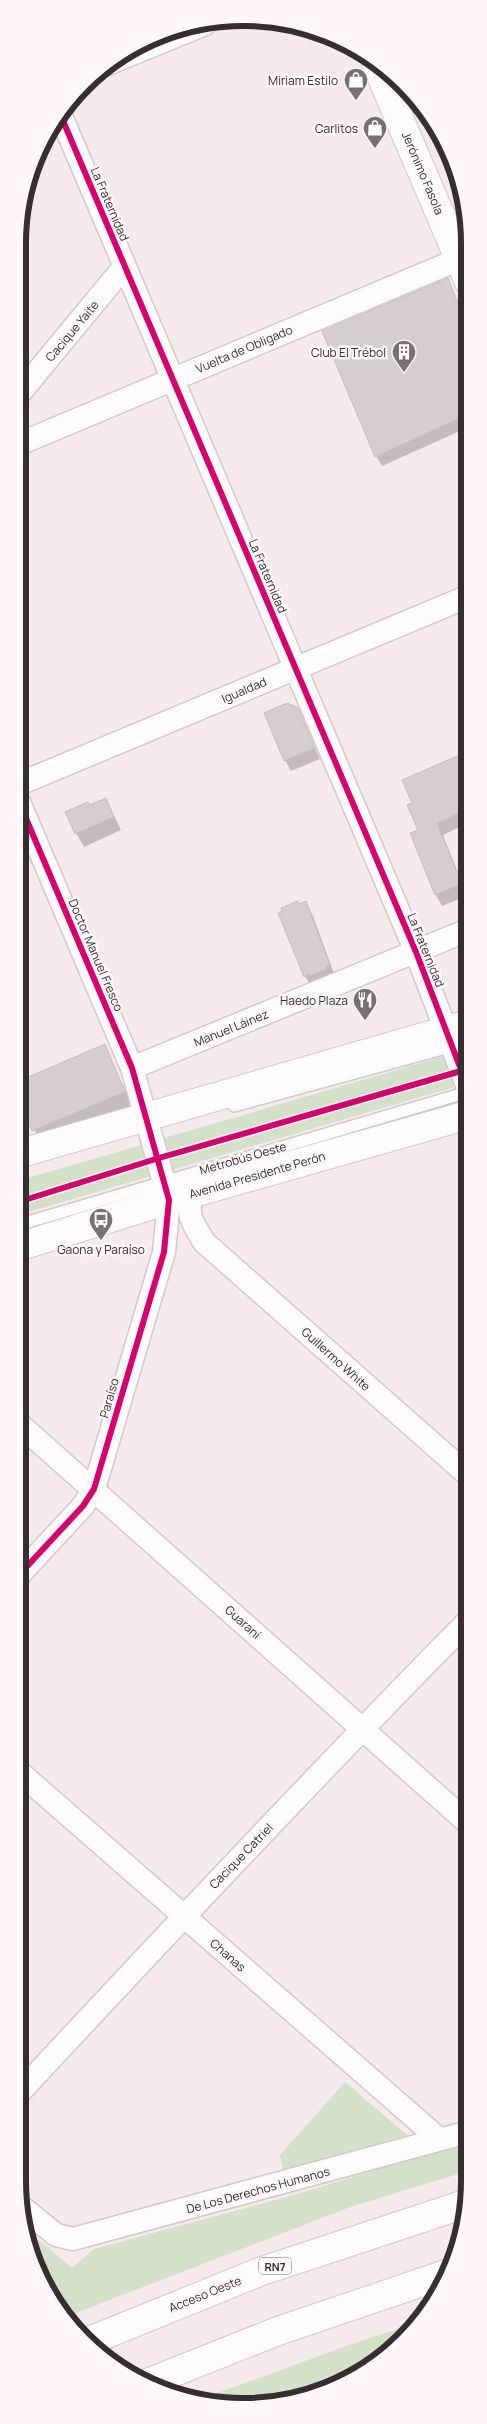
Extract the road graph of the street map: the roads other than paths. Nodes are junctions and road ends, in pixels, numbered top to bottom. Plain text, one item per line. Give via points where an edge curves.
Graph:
1 (381, 75) edge
2 (64, 122) edge
3 (461, 254) edge
4 (461, 267) edge
5 (124, 268) junction
6 (172, 380) junction
7 (26, 386) edge
8 (26, 441) edge
9 (461, 599) edge
10 (296, 669) junction
11 (26, 781) edge
12 (26, 818) edge
13 (461, 933) edge
14 (416, 952) junction
15 (459, 1036) edge
16 (132, 1068) junction
17 (461, 1094) edge
18 (220, 1109) dead end
19 (461, 1116) edge
20 (149, 1127) junction
21 (26, 1152) edge
22 (176, 1192) junction
23 (26, 1223) edge
24 (204, 1242) junction
25 (26, 1244) edge
26 (164, 1252) junction
27 (26, 1430) edge
28 (461, 1469) edge
29 (94, 1489) junction
30 (26, 1567) edge
31 (461, 1628) edge
32 (362, 1728) junction
33 (26, 1778) edge
34 (461, 1817) edge
35 (183, 1916) junction
36 (26, 2085) edge
37 (461, 2134) edge
38 (439, 2139) junction
39 (459, 2206) edge
40 (29, 2213) edge
41 (438, 2277) edge
42 (95, 2339) edge
43 (156, 2379) edge

1 - 3 main road, Jerónimo Fasola
2 - 5 street, La Fraternidad
4 - 6 street, Vuelta de Obligado
5 - 6 street, La Fraternidad
5 - 7 street, Cacique Yaite
6 - 8 street, Vuelta de Obligado
6 - 10 street, La Fraternidad
9 - 10 street, Igualdad
10 - 11 street, Igualdad
10 - 14 street, La Fraternidad
12 - 16 street, Doctor Manuel Fresco
13 - 14 street, Manuel Láinez
14 - 15 street, La Fraternidad
14 - 16 street, Manuel Láinez
15 - 18 lane
15 - 20 main road
16 - 20 street, Doctor Manuel Fresco
17 - 22 lane, Metrobús Oeste
19 - 22 main road, Avenida Presidente Perón
20 - 21 main road
20 - 22 street, Doctor Manuel Fresco
22 - 23 lane, Metrobús Oeste
22 - 24 street, Guillermo White via 188,1207
22 - 25 main road, Avenida Presidente Perón
22 - 26 street, Paraíso
24 - 26 street via 193,1239
24 - 28 street, Guillermo White
26 - 29 street, Paraíso
27 - 29 street, Guaraní
29 - 30 street, Paraíso via 83,1506
29 - 32 street, Guaraní
31 - 32 street, Cacique Catriel
32 - 34 street, Guaraní
32 - 35 street, Cacique Catriel
33 - 35 street, Chanas
35 - 36 street, Cacique Catriel
35 - 38 street, Chanas
37 - 38 street, De Los Derechos Humanos
38 - 40 street, De Los Derechos Humanos via 85,2237 63,2238
39 - 42 main road, Acceso Oeste / RN7 via 262,2271
41 - 43 main road via 278,2331

